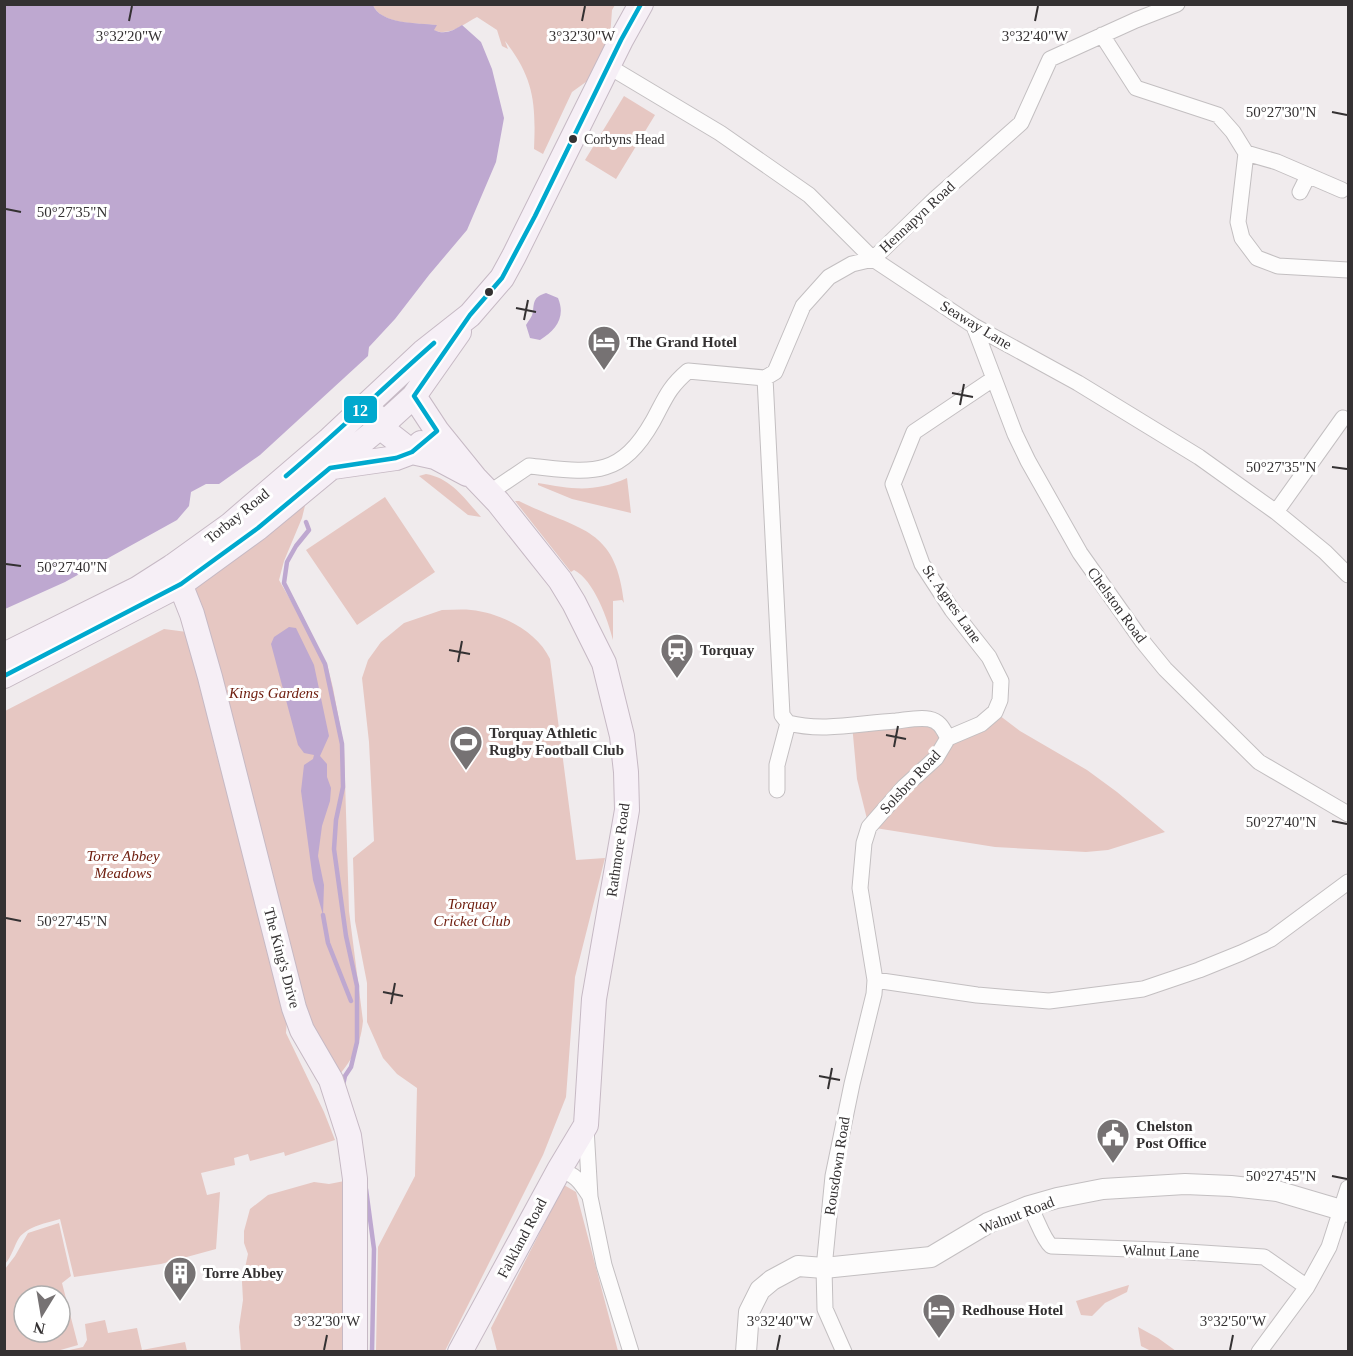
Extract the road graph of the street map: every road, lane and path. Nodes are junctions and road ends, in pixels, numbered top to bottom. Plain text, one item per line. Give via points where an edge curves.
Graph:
1 (641, 4) edge
2 (1177, 4) edge
3 (1102, 34) junction
4 (608, 66) junction
5 (1245, 153) junction
6 (1308, 176) junction
7 (1342, 190) dead end
8 (1300, 192) dead end
9 (873, 259) junction
10 (1348, 270) edge
11 (470, 315) junction
12 (974, 326) junction
13 (765, 378) junction
14 (993, 379) junction
15 (414, 396) junction
16 (368, 402) junction
17 (1344, 418) dead end
18 (380, 427) junction
19 (437, 431) junction
20 (412, 452) junction
21 (330, 468) junction
22 (488, 491) junction
23 (1276, 512) junction
24 (177, 575) junction
25 (1348, 575) edge
26 (4, 655) edge
27 (4, 676) edge
28 (788, 723) junction
29 (948, 738) junction
30 (777, 790) dead end
31 (1348, 814) edge
32 (1348, 882) edge
33 (875, 980) junction
34 (586, 1125) junction
35 (559, 1170) junction
36 (1348, 1188) edge
37 (590, 1197) junction
38 (1029, 1206) junction
39 (1345, 1210) edge
40 (824, 1268) junction
41 (1307, 1287) junction
42 (355, 1352) edge
43 (460, 1352) edge
44 (631, 1352) edge
45 (746, 1352) edge
46 (844, 1352) edge
47 (1259, 1352) edge

1 - 4 main road, Torbay Road
2 - 3 street, Hennapyn Road
3 - 5 street via 1137,88 1218,115
3 - 9 street, Hennapyn Road via 1050,59 1021,123
4 - 9 street, Seaway Lane via 720,134 809,195
4 - 11 main road, Torbay Road via 502,279
5 - 6 street
5 - 10 street via 1238,222 1242,238 1257,258 1278,266
6 - 7 street
6 - 8 street
9 - 12 street, Seaway Lane
9 - 13 street, Hennapyn Road via 852,264 829,277 803,306 775,372
11 - 15 main road, Torbay Road
11 - 16 main road, Torbay Road
12 - 14 street, Chelston Road
12 - 23 street, Seaway Lane via 1189,451
13 - 22 street via 688,371 674,383 649,428 617,463 599,470 529,466
13 - 28 street via 782,716
14 - 29 street, St. Agnes Lane via 914,432 893,484 922,564 989,657 1001,681 995,712 981,724
14 - 31 street, Chelston Road via 1028,461 1080,553 1165,669 1259,762
15 - 16 main road via 389,404
15 - 18 main road, Torbay Road
15 - 19 main road, Rathmore Road
16 - 18 main road
16 - 24 main road, Torbay Road
17 - 23 street
18 - 20 main road
18 - 21 main road, Torbay Road
19 - 20 main road
19 - 22 main road, Rathmore Road
20 - 21 main road
20 - 22 main road via 435,457
21 - 24 main road, Torbay Road via 258,528
22 - 34 main road, Rathmore Road via 560,580 585,623 604,663 622,736 627,810 594,999
23 - 25 street, Seaway Lane
24 - 26 main road, Torbay Road via 137,589
24 - 27 main road, Torbay Road
24 - 42 main road, The King's Drive via 210,677 294,1008 330,1080 349,1136 356,1179
28 - 29 street, Solsbro Road via 805,728 929,719 943,726
28 - 30 street via 777,765
29 - 33 street, Solsbro Road via 936,758 869,827 864,843 860,888
32 - 33 street via 1270,939 1143,989 1049,1002
33 - 40 street, Rousdown Road via 833,1176
34 - 35 main road, Falkland Road
34 - 37 street, Rathmore Road
35 - 37 street, Rathmore Road via 580,1179
35 - 43 main road, Falkland Road
36 - 39 street
37 - 44 street, Rathmore Road via 604,1265
38 - 39 street, Walnut Road via 1103,1189 1185,1184 1277,1191
38 - 40 street, Walnut Road via 988,1223 931,1257
38 - 41 street, Walnut Lane via 1051,1246 1264,1257
39 - 41 street
40 - 45 street, Walnut Road via 798,1266 760,1290 749,1312
40 - 46 street, Rousdown Road via 825,1309
41 - 47 street

